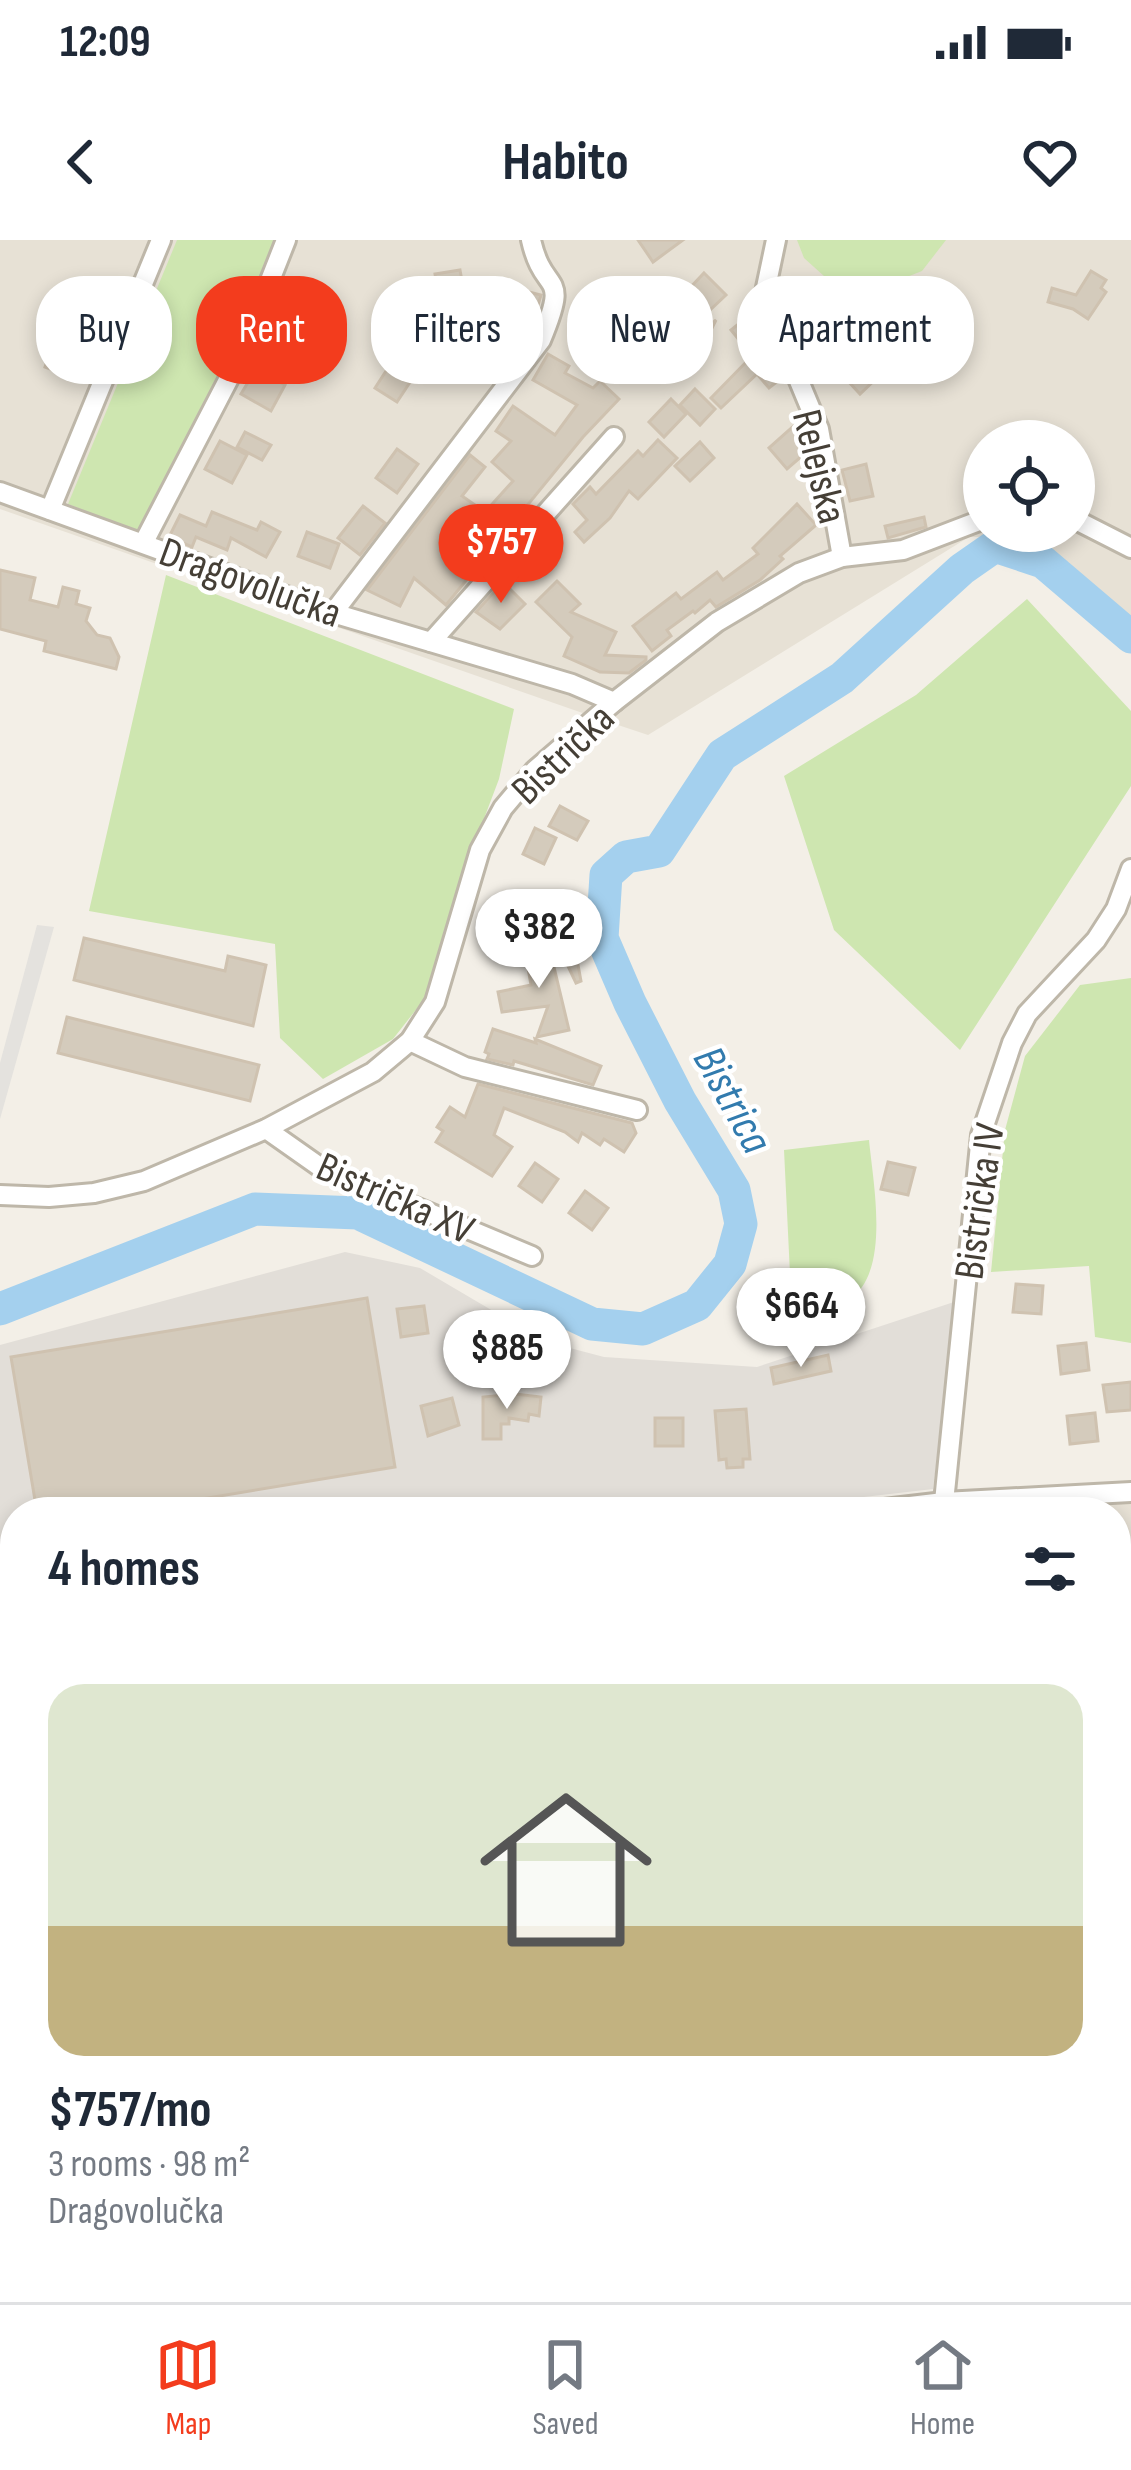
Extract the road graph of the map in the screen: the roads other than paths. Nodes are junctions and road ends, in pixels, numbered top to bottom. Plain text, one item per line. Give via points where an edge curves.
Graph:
1 (161, 240) edge
2 (286, 240) edge
3 (531, 240) edge
4 (776, 240) edge
5 (614, 437) dead end
6 (0, 492) edge
7 (50, 510) junction
8 (963, 527) edge
9 (1095, 530) edge
10 (144, 542) junction
11 (1131, 548) edge
12 (842, 557) junction
13 (333, 613) junction
14 (431, 642) junction
15 (572, 684) junction
16 (614, 702) junction
17 (595, 719) junction
18 (1131, 869) edge
19 (410, 1041) junction
20 (637, 1110) dead end
21 (266, 1129) junction
22 (0, 1195) edge
23 (532, 1256) dead end
24 (1131, 1492) edge
25 (945, 1497) edge
26 (1038, 1497) edge

1 - 7 street
2 - 10 street via 239,359
3 - 13 street via 557,291 541,340
4 - 12 street, Relejska via 764,297 819,429
5 - 14 street
6 - 7 street, Dragovolučka
7 - 10 street, Dragovolučka
8 - 12 street, Bistrička via 903,550
9 - 11 street
10 - 13 street, Dragovolučka
12 - 16 street, Bistrička via 717,622
13 - 14 street, Dragovolučka
14 - 15 street, Dragovolučka
15 - 16 street, Dragovolučka
15 - 17 street
16 - 17 street, Bistrička
17 - 19 street, Bistrička via 503,808 480,850 435,1002
18 - 25 street, Bistrička IV via 1096,940 1027,1013 981,1135
19 - 20 street via 465,1067
19 - 21 street, Bistrička via 373,1072
21 - 22 street, Bistrička via 144,1181 94,1193
21 - 23 street, Bistrička XV via 320,1167
24 - 26 street

